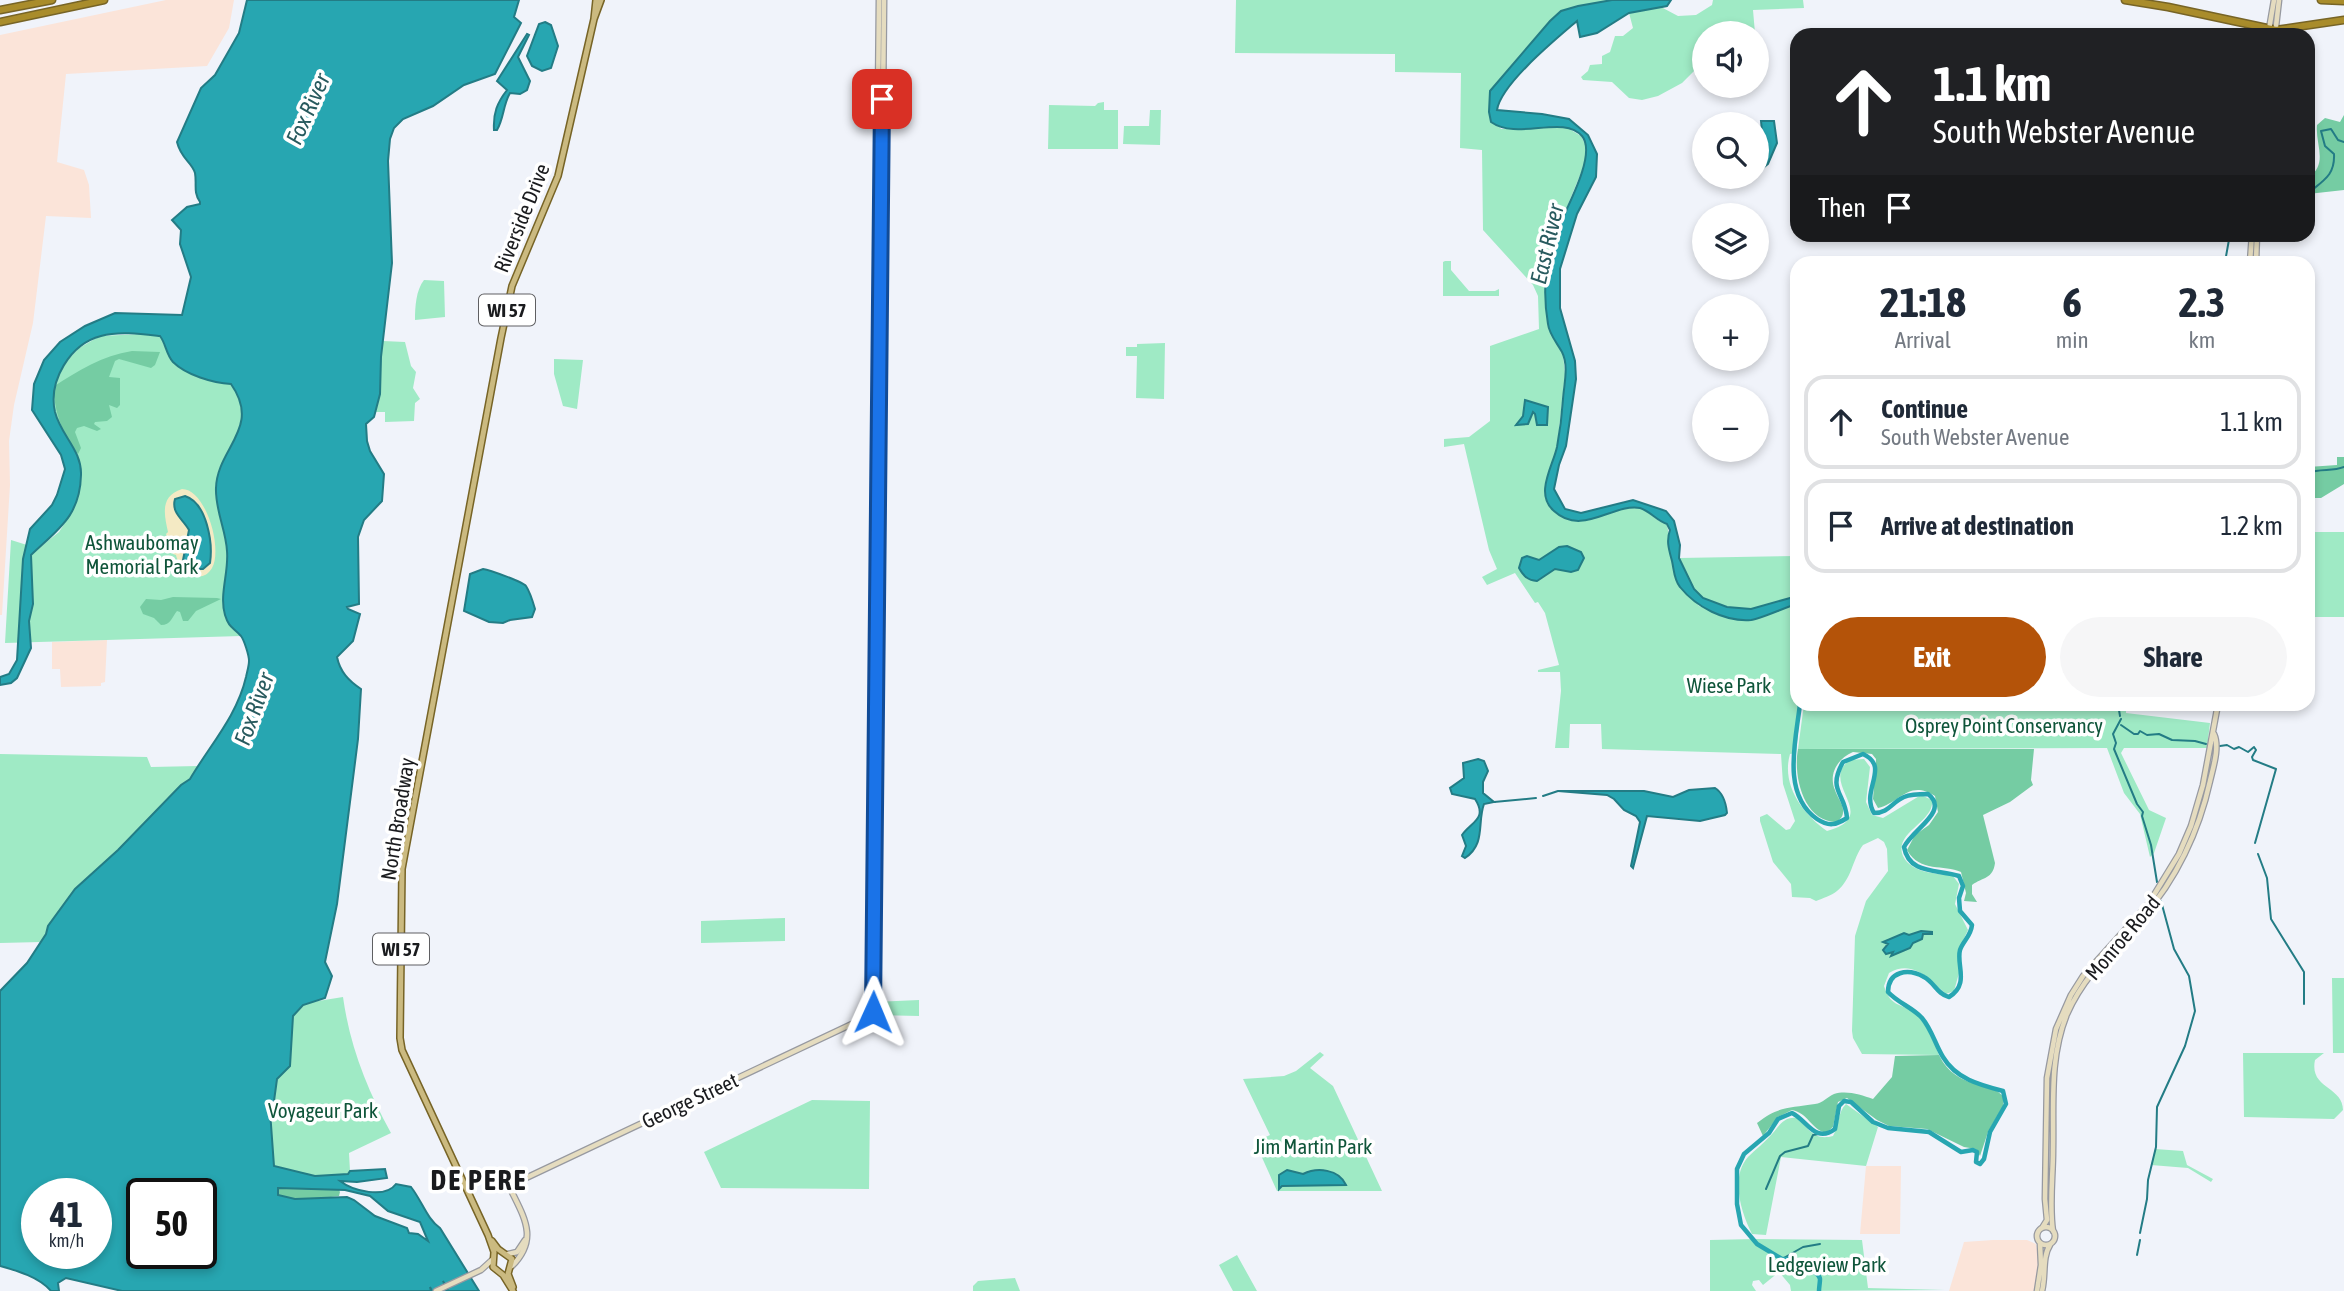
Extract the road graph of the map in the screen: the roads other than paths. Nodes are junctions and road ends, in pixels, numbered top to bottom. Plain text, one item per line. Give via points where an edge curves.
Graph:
1 (52, 0) edge
2 (104, 0) edge
3 (598, 0) edge
4 (882, 0) edge
5 (2125, 0) edge
6 (2274, 0) edge
7 (2279, 0) edge
8 (2321, 0) edge
9 (2344, 1) edge
10 (0, 10) edge
11 (2344, 20) edge
12 (0, 22) edge
13 (2258, 28) edge
14 (2271, 28) edge
15 (2272, 28) edge
16 (2299, 28) edge
17 (879, 199) junction
18 (875, 563) junction
19 (454, 595) joint
20 (2217, 711) edge
21 (2214, 734) junction
22 (869, 1008) junction
23 (871, 1015) junction
24 (845, 1027) junction
25 (2042, 1228) junction
26 (2053, 1231) junction
27 (488, 1235) junction
28 (527, 1236) junction
29 (2040, 1243) junction
30 (2050, 1244) junction
31 (507, 1254) junction
32 (493, 1259) junction
33 (511, 1267) junction
34 (481, 1270) junction
35 (498, 1272) junction
36 (436, 1291) edge
37 (514, 1291) edge
38 (2040, 1291) edge

1 - 10 highway
2 - 12 highway
3 - 19 main road, Riverside Drive / WI 57 via 558,176 512,286
4 - 17 main road
4 - 17 main road
5 - 13 highway
6 - 14 main road
7 - 15 main road
8 - 9 highway
11 - 16 highway
17 - 18 main road
18 - 22 main road
18 - 23 main road
19 - 27 main road, North Broadway / WI 57 via 402,869 400,1038 406,1061
20 - 21 main road, Monroe Road
21 - 25 main road, Monroe Road via 2199,799 2179,854 2149,903 2083,976 2056,1029 2047,1078 2047,1214
21 - 26 main road, Monroe Road via 2206,801 2184,856 2153,906 2087,979 2061,1031 2053,1079
22 - 23 main road
22 - 24 main road
23 - 24 main road, George Street
24 - 28 main road, George Street via 509,1186
25 - 26 main road
25 - 29 main road via 2037,1234
26 - 30 main road via 2055,1239
27 - 31 main road, WI 57
27 - 32 main road, WI 57
28 - 31 main road via 520,1250
28 - 33 main road via 525,1250
29 - 30 main road
29 - 38 main road
30 - 38 main road
31 - 32 main road
31 - 33 main road
32 - 34 main road
32 - 35 main road, WI 57
33 - 35 main road
33 - 37 main road
34 - 35 main road
34 - 36 main road
35 - 37 main road

